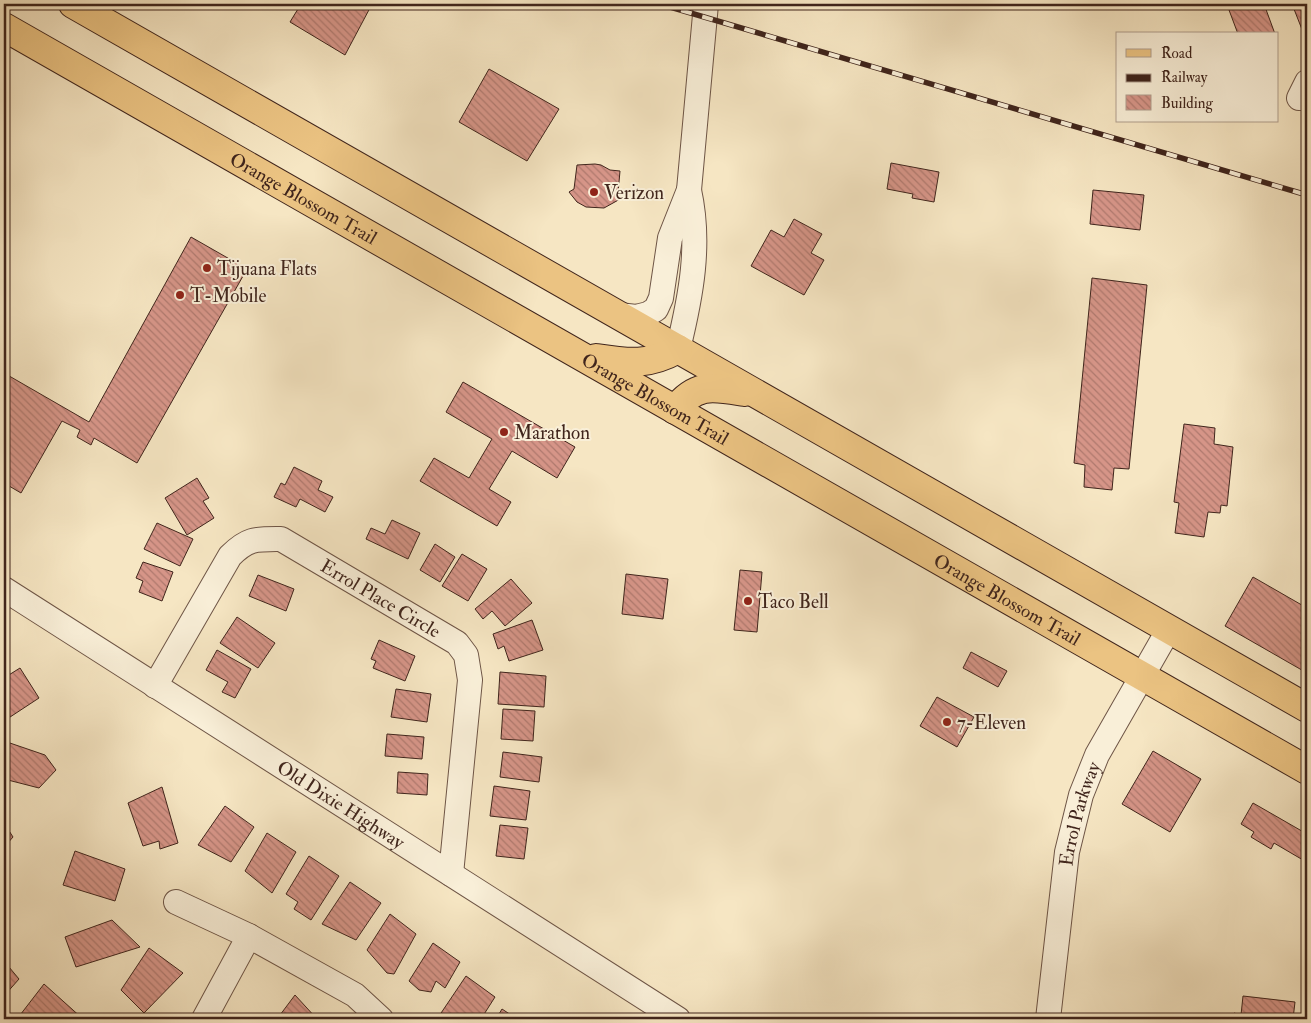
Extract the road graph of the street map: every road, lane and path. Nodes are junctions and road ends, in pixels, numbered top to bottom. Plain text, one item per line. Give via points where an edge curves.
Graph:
1 (73, 4) edge
2 (706, 4) edge
3 (4, 27) edge
4 (689, 190) junction
5 (619, 315) junction
6 (678, 349) junction
7 (583, 357) junction
8 (756, 393) junction
9 (675, 410) junction
10 (4, 590) edge
11 (1169, 629) junction
12 (1142, 676) junction
13 (155, 686) junction
14 (1307, 708) edge
15 (1307, 770) edge
16 (450, 874) junction
17 (176, 902) dead end
18 (249, 936) junction
19 (204, 1019) edge
20 (381, 1019) edge
21 (678, 1019) edge
22 (1048, 1019) edge

1 - 5 main road
2 - 4 street
3 - 7 main road, Orange Blossom Trail
4 - 5 street via 670,238 661,298 656,309 636,317
4 - 6 street via 695,215 695,253 688,309
5 - 6 main road
6 - 7 main road via 656,360 633,363
6 - 8 main road
7 - 9 main road, Orange Blossom Trail
8 - 9 main road via 713,387 697,390 686,396
8 - 11 main road
9 - 12 main road, Orange Blossom Trail
10 - 13 street, Old Dixie Highway
11 - 12 street, Errol Parkway
11 - 14 main road
12 - 15 main road, Orange Blossom Trail
12 - 22 street, Errol Parkway via 1097,755 1081,796 1067,852
13 - 16 street, Old Dixie Highway
13 - 16 street, Errol Place Circle via 230,556 240,545 255,538 281,540 457,643 466,654 470,680
16 - 21 street, Old Dixie Highway
17 - 18 street
18 - 19 street
18 - 20 street via 355,995

